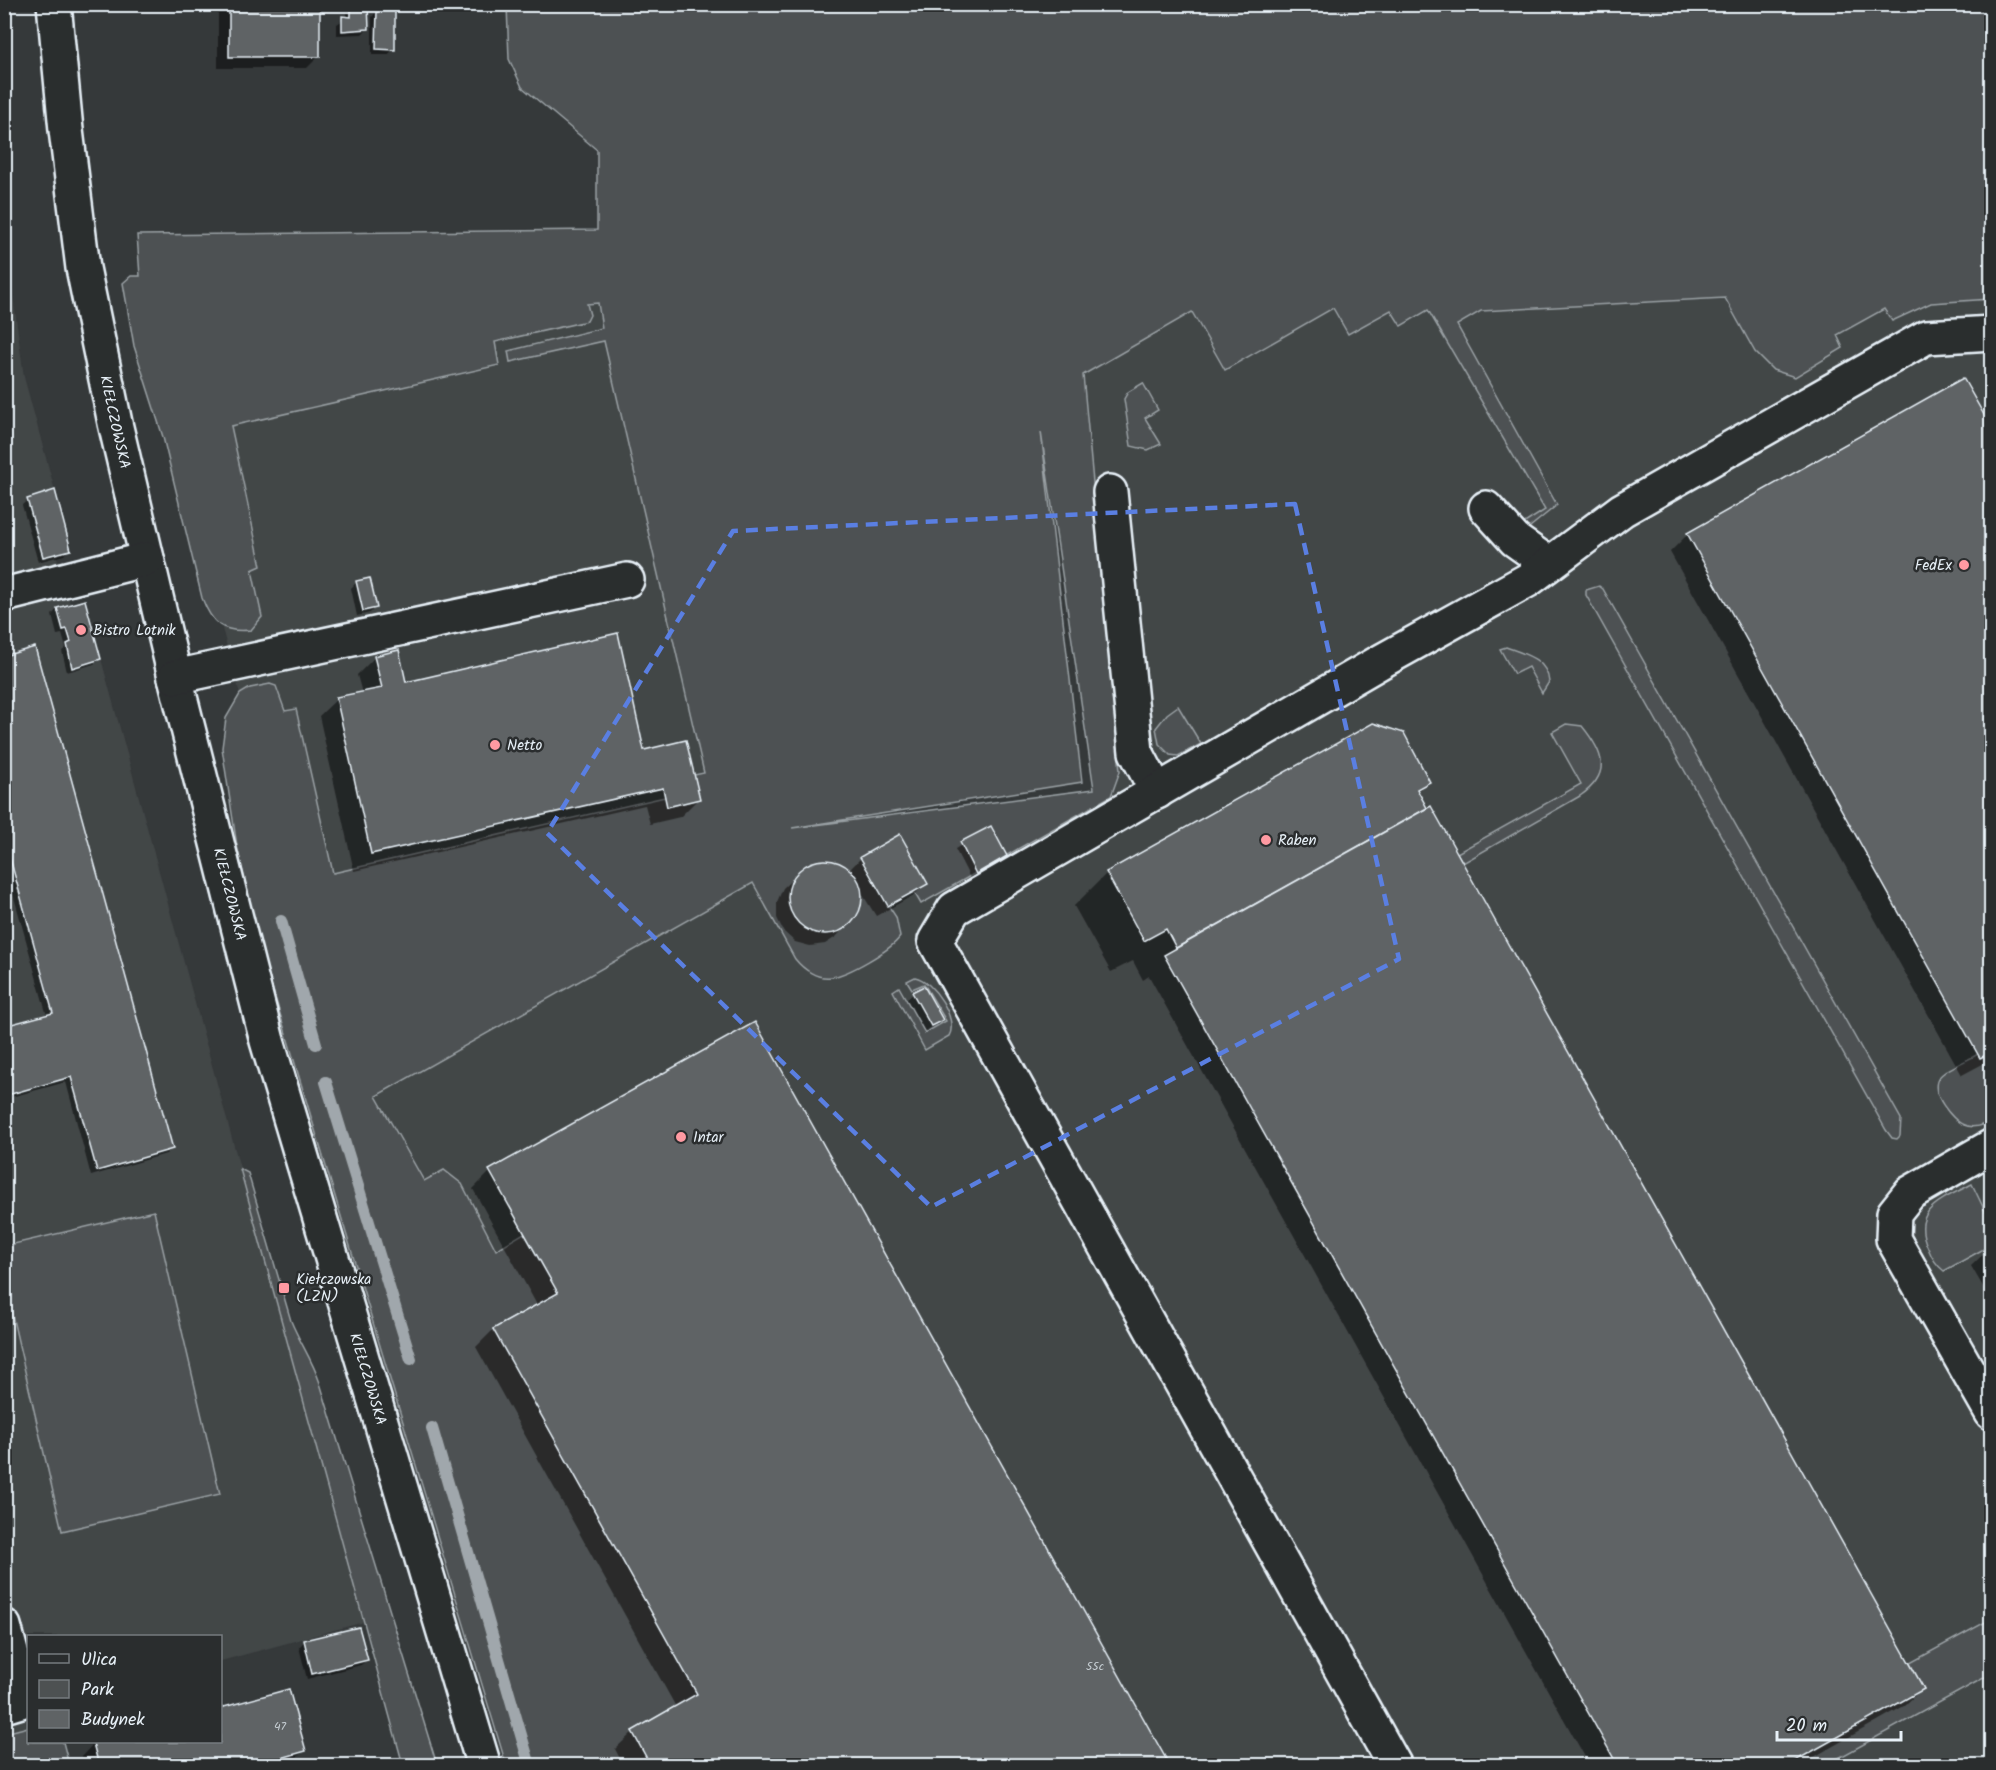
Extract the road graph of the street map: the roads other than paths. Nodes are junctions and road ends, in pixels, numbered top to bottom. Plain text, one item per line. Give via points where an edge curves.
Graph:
1 (54, 4) edge
2 (1992, 333) edge
3 (1110, 492) dead end
4 (1486, 508) dead end
5 (147, 559) junction
6 (1549, 564) junction
7 (627, 580) dead end
8 (4, 595) edge
9 (175, 677) junction
10 (1157, 792) junction
11 (1992, 1146) edge
12 (1992, 1413) edge
13 (4, 1626) edge
14 (4, 1706) edge
15 (484, 1766) edge
16 (1395, 1766) edge

1 - 5 street, KIEŁCZOWSKA via 83,268
2 - 6 street via 1926,337 1622,510
3 - 10 street via 1136,752
4 - 6 street via 1515,540
5 - 8 street
5 - 9 street, KIEŁCZOWSKA
6 - 10 street
7 - 9 street
9 - 15 street, KIEŁCZOWSKA via 267,1041
10 - 16 street via 954,909 935,941
11 - 12 street via 1910,1193 1894,1213 1893,1239
13 - 14 street via 24,1700

